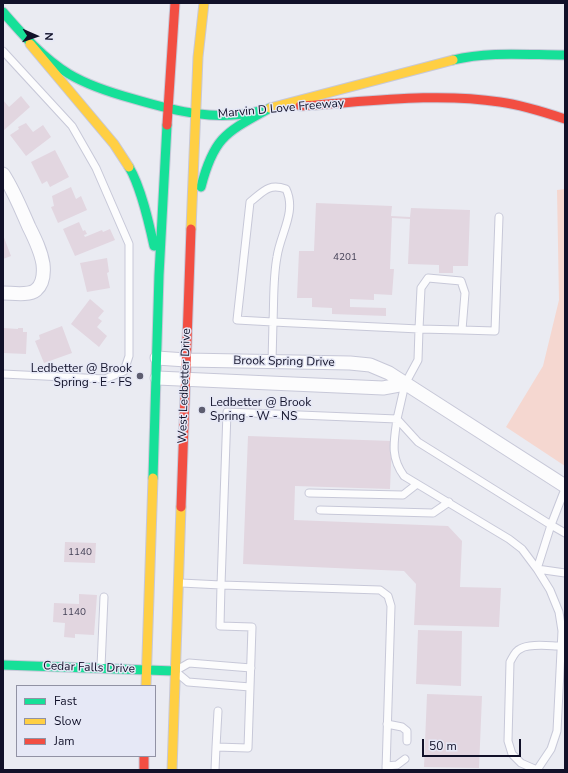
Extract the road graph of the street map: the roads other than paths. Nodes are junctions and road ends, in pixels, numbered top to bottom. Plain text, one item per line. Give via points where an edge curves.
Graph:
1 (175, 3) edge
2 (204, 3) edge
3 (3, 12) edge
4 (30, 44) junction
5 (3, 51) edge
6 (565, 55) edge
7 (270, 108) junction
8 (168, 109) junction
9 (195, 114) junction
10 (565, 119) edge
11 (3, 174) edge
12 (499, 217) dead end
13 (191, 235) junction
14 (159, 275) junction
15 (3, 293) edge
16 (273, 322) junction
17 (419, 329) junction
18 (462, 330) junction
19 (157, 358) junction
20 (186, 360) junction
21 (272, 362) junction
22 (3, 374) edge
23 (157, 378) junction
24 (186, 379) junction
25 (405, 384) junction
26 (397, 419) junction
27 (417, 484) junction
28 (565, 488) edge
29 (309, 493) dead end
30 (448, 502) junction
31 (320, 510) dead end
32 (551, 525) junction
33 (565, 533) edge
34 (537, 569) junction
35 (565, 573) edge
36 (178, 583) junction
37 (221, 585) junction
38 (104, 597) dead end
39 (562, 614) edge
40 (561, 646) junction
41 (3, 665) edge
42 (251, 668) junction
43 (101, 669) junction
44 (146, 670) junction
45 (175, 671) junction
46 (563, 672) edge
47 (146, 685) edge
48 (250, 687) junction
49 (218, 711) dead end
50 (387, 724) junction
51 (406, 741) dead end
52 (216, 747) junction
53 (144, 757) edge
54 (405, 759) dead end
55 (386, 768) edge
56 (144, 770) edge
57 (172, 770) edge
58 (215, 770) edge
59 (537, 770) edge

1 - 8 main road
2 - 9 main road, West Ledbetter Drive
3 - 4 main road, Marvin D Love Freeway
4 - 8 main road, Marvin D Love Freeway via 54,63 88,84
4 - 14 main road via 114,144 133,174 148,219
5 - 22 lane via 72,126 96,168 129,244 129,356 124,371 105,378
6 - 7 main road via 469,56
7 - 9 main road, Marvin D Love Freeway via 246,115
7 - 10 main road, Marvin D Love Freeway via 446,98 493,101
7 - 13 main road via 234,128 213,150 205,171
8 - 9 main road, Marvin D Love Freeway
8 - 14 main road
9 - 13 main road, West Ledbetter Drive
11 - 15 street via 39,248 43,264 43,278 35,291
12 - 18 lane via 495,331
13 - 20 main road, West Ledbetter Drive
14 - 19 main road
16 - 16 lane via 237,320 250,202 271,186 279,186 286,189 289,196 290,212 277,256
16 - 17 lane
16 - 21 lane
17 - 18 lane
17 - 18 lane via 421,288 428,278 461,281 465,293
17 - 25 lane via 418,360
19 - 20 street, Brook Spring Drive
19 - 23 main road
20 - 21 street, Brook Spring Drive
20 - 24 main road, West Ledbetter Drive
21 - 25 street, Brook Spring Drive via 370,365 389,373
23 - 24 street, Brook Spring Drive
23 - 44 main road
24 - 25 street, Brook Spring Drive via 384,388
24 - 36 main road, West Ledbetter Drive
25 - 26 lane
25 - 28 street, Brook Spring Drive
26 - 27 lane via 394,444 398,468 404,476
26 - 32 lane via 418,442
26 - 37 lane via 226,412
27 - 29 lane via 403,495
27 - 30 lane
28 - 32 lane
30 - 31 lane via 433,512
30 - 34 lane via 509,539 522,549
32 - 33 lane
32 - 34 lane
34 - 35 lane
34 - 39 lane
36 - 37 lane
36 - 45 main road, West Ledbetter Drive
37 - 42 lane via 220,626 252,627
37 - 50 lane via 380,590 388,596 391,606
38 - 43 lane
39 - 40 lane
40 - 46 lane
40 - 59 lane via 520,648 510,662 508,741 512,754 521,763
41 - 43 main road, Cedar Falls Drive
42 - 45 lane via 189,664
42 - 48 lane
43 - 44 main road, Cedar Falls Drive
44 - 45 main road, Cedar Falls Drive
44 - 47 main road
45 - 48 lane via 188,682
45 - 57 main road, West Ledbetter Drive
46 - 59 lane via 558,731 551,749
48 - 52 lane via 248,748
49 - 52 lane
50 - 51 lane via 402,727 407,731
50 - 55 lane
52 - 58 lane
53 - 56 main road
54 - 55 lane

